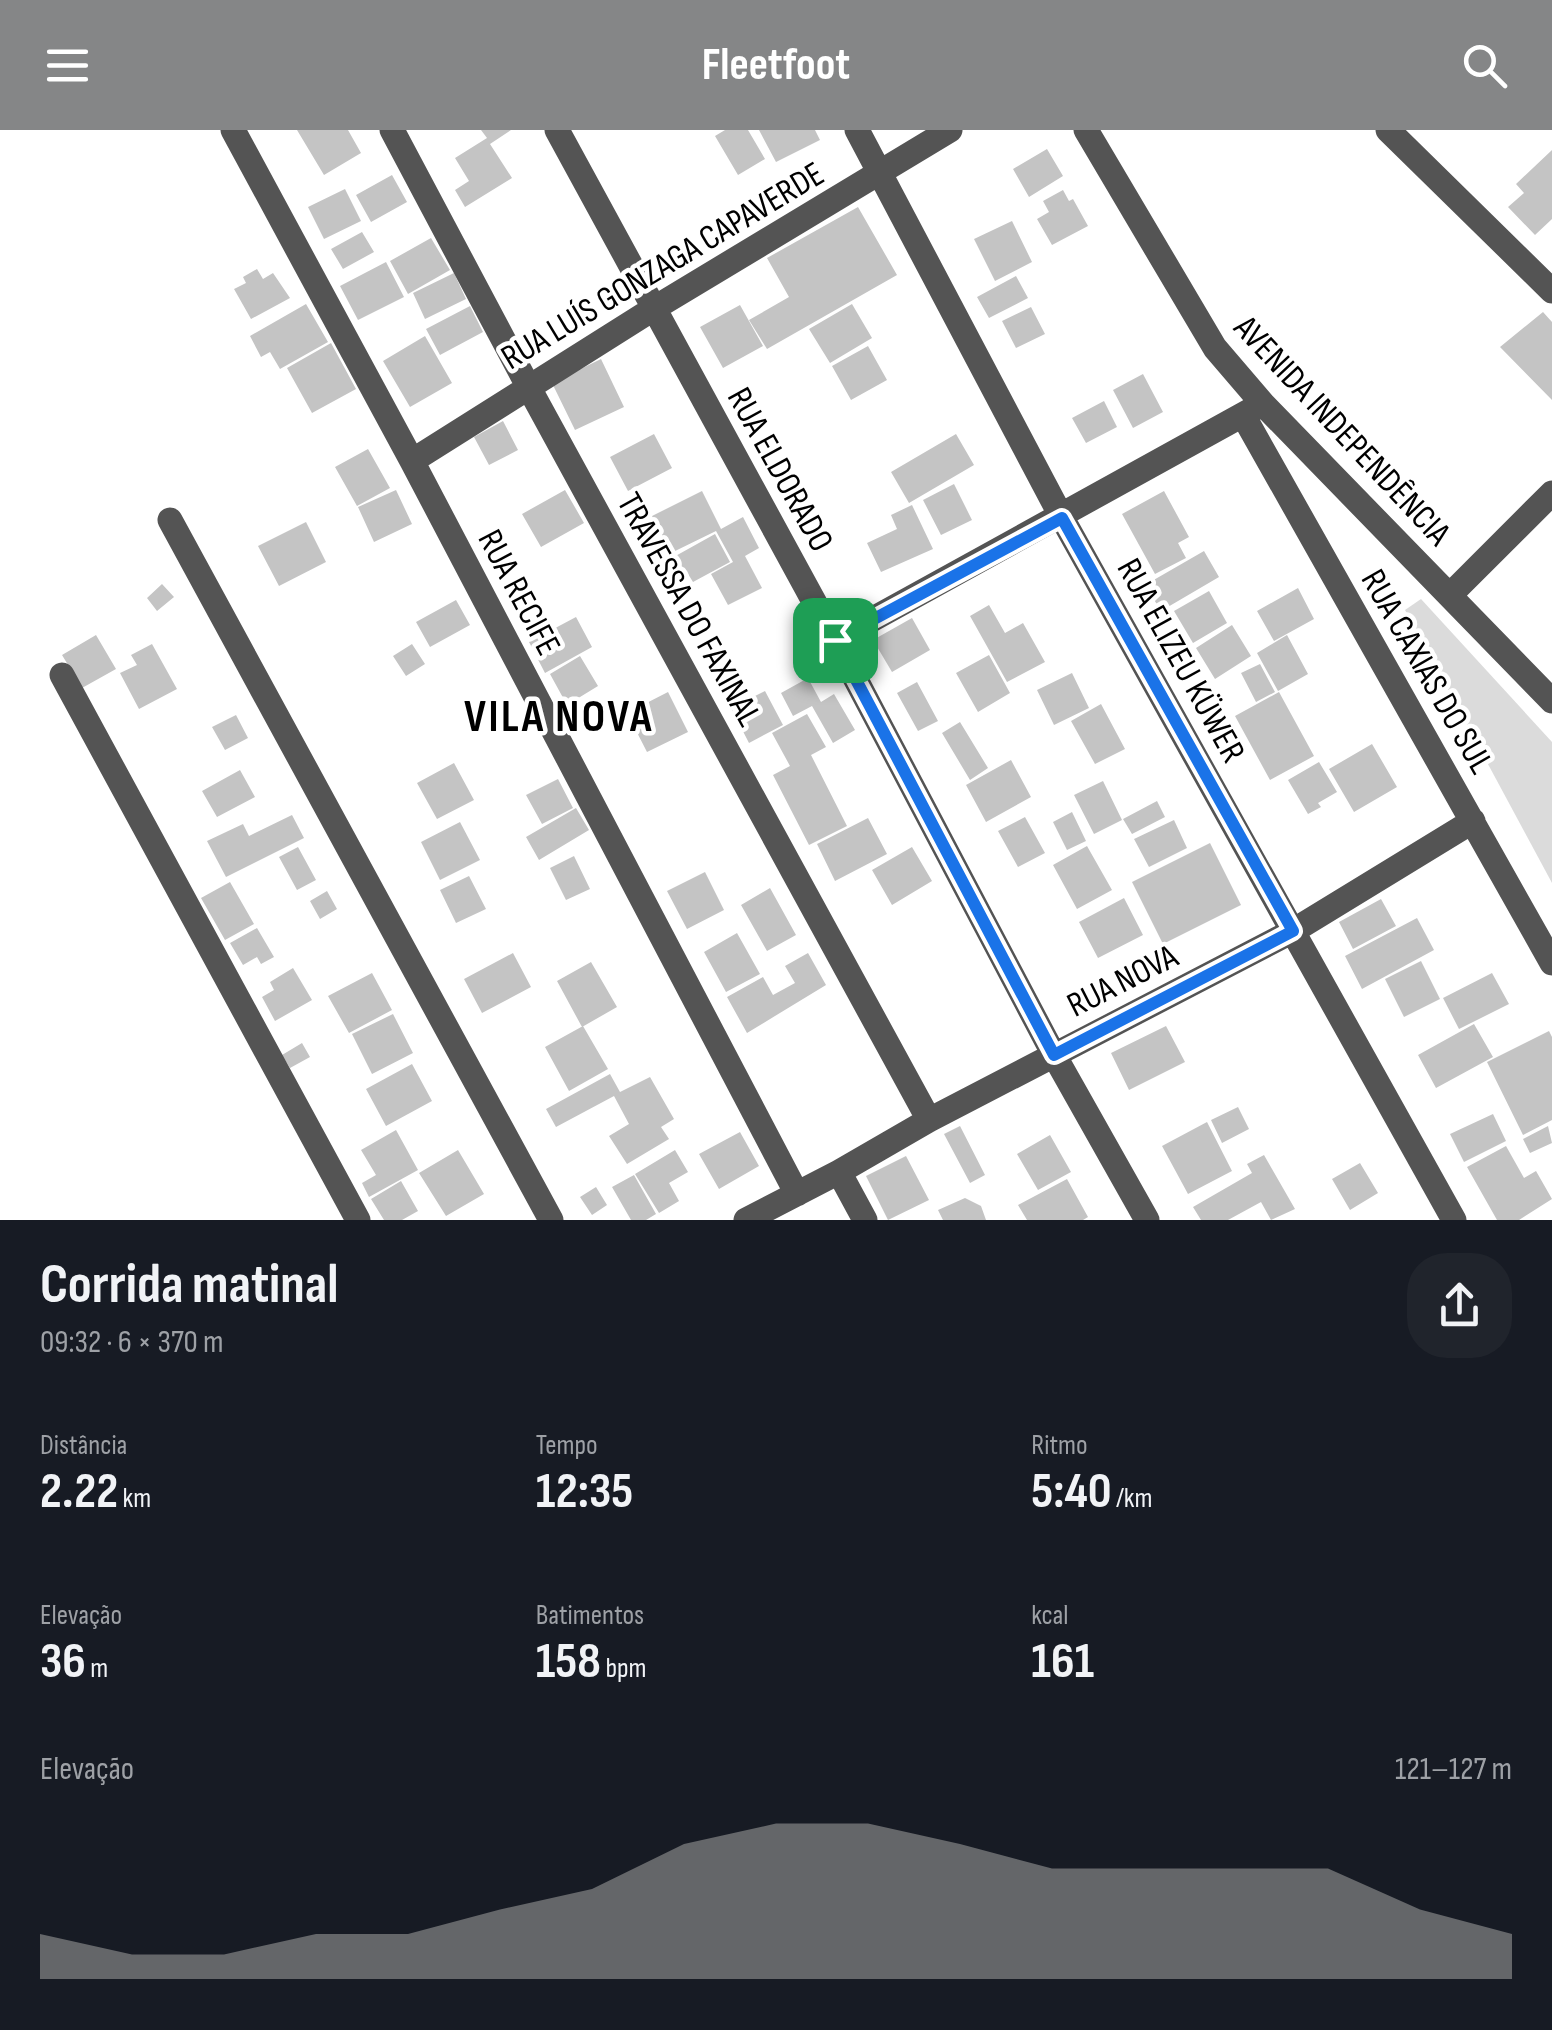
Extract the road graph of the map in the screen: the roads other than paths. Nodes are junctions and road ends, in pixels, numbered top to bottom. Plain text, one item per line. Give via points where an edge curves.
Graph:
1 (233, 130) edge
2 (392, 130) edge
3 (556, 130) edge
4 (856, 130) edge
5 (950, 130) edge
6 (1086, 130) edge
7 (1388, 130) edge
8 (880, 172) junction
9 (1552, 291) edge
10 (652, 309) junction
11 (528, 386) junction
12 (1253, 409) junction
13 (412, 461) junction
14 (1552, 492) edge
15 (1062, 518) junction
16 (170, 520) dead end
17 (1450, 595) junction
18 (835, 640) junction
19 (62, 674) dead end
20 (1552, 701) edge
21 (1473, 821) junction
22 (1293, 931) junction
23 (1552, 963) edge
24 (1054, 1055) junction
25 (930, 1120) junction
26 (839, 1172) junction
27 (797, 1194) junction
28 (358, 1220) edge
29 (551, 1220) edge
30 (746, 1220) edge
31 (865, 1220) edge
32 (1147, 1220) edge
33 (1454, 1220) edge

1 - 13 street, RUA RECIFE
2 - 11 street, TRAVESSA DO FAXINAL
3 - 10 street, RUA ELDORADO
4 - 8 street, RUA ELIZEU KÜWER
5 - 8 street, RUA LUÍS GONZAGA CAPAVERDE
6 - 12 street, AVENIDA INDEPENDÊNCIA
7 - 9 street
8 - 10 street, RUA LUÍS GONZAGA CAPAVERDE
8 - 15 street, RUA ELIZEU KÜWER
10 - 11 street, RUA LUÍS GONZAGA CAPAVERDE
10 - 18 street, RUA ELDORADO
11 - 13 street, RUA LUÍS GONZAGA CAPAVERDE
11 - 25 street, TRAVESSA DO FAXINAL
12 - 15 street
12 - 17 street, AVENIDA INDEPENDÊNCIA
12 - 21 street, RUA CAXIAS DO SUL
13 - 27 street, RUA RECIFE
14 - 17 street
15 - 18 street
15 - 22 street, RUA ELIZEU KÜWER
16 - 29 street
17 - 20 street, AVENIDA INDEPENDÊNCIA
18 - 24 street, RUA ELDORADO
19 - 28 street
21 - 22 street, RUA NOVA
21 - 23 street, RUA CAXIAS DO SUL
22 - 24 street, RUA NOVA
22 - 33 street, RUA ELIZEU KÜWER
24 - 25 street, RUA NOVA
24 - 32 street, RUA ELDORADO
25 - 26 street, RUA NOVA
26 - 27 street, RUA NOVA
26 - 31 street
27 - 30 street, RUA NOVA

